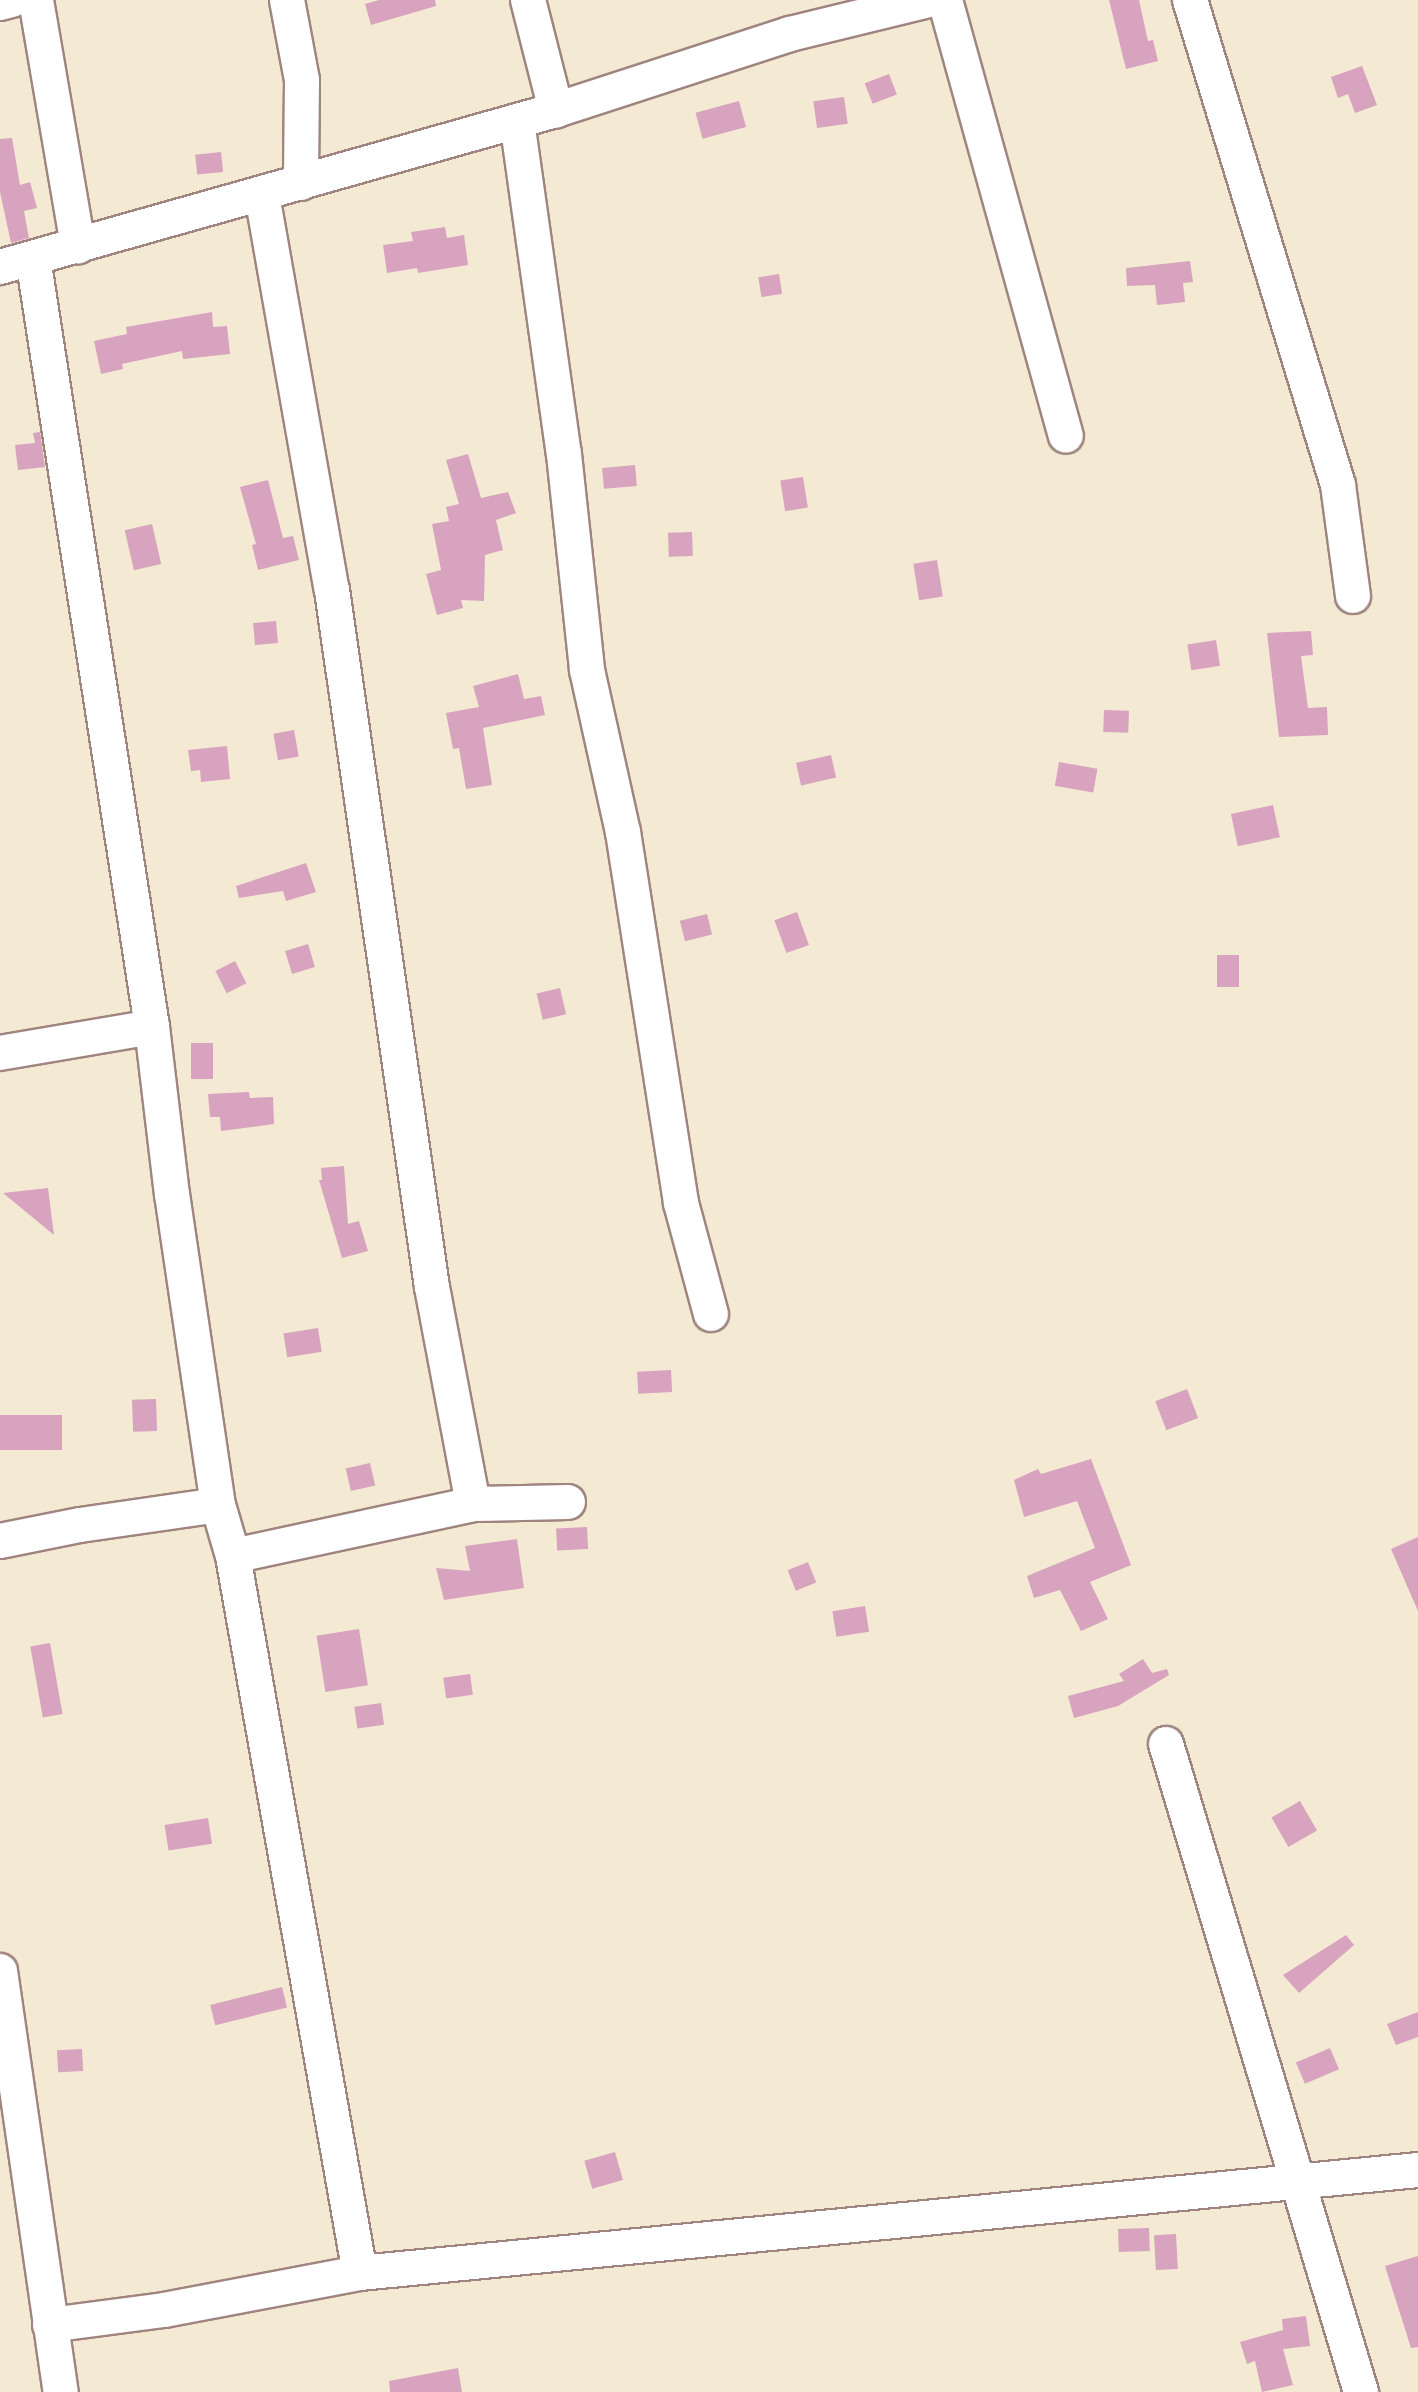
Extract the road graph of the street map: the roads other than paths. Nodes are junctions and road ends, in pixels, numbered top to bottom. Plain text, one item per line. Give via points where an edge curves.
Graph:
1 (12, 0) edge
2 (36, 0) edge
3 (287, 0) edge
4 (528, 0) edge
5 (929, 0) edge
6 (945, 0) edge
7 (1190, 0) edge
8 (0, 3) edge
9 (801, 15) edge
10 (556, 110) junction
11 (517, 121) junction
12 (301, 183) junction
13 (262, 195) junction
14 (78, 246) junction
15 (33, 258) junction
16 (0, 267) edge
17 (1066, 435) dead end
18 (1353, 596) dead end
19 (152, 1027) junction
20 (0, 1053) edge
21 (711, 1314) dead end
22 (568, 1502) dead end
23 (473, 1504) junction
24 (218, 1505) junction
25 (0, 1541) edge
26 (233, 1556) junction
27 (1166, 1744) dead end
28 (0, 1971) edge
29 (1418, 2170) edge
30 (1300, 2183) junction
31 (360, 2273) junction
32 (50, 2325) junction
33 (61, 2392) edge
34 (1361, 2392) edge

1 - 8 street
2 - 14 street
3 - 12 street via 302,80
4 - 10 street
5 - 9 street
6 - 17 street
7 - 18 street via 1338,485
9 - 10 street
10 - 11 street
11 - 12 street
11 - 21 street via 564,454 587,670 623,832 681,1203
12 - 13 street
13 - 14 street
13 - 23 street via 332,590 432,1287
14 - 15 street
15 - 16 street
15 - 19 street
19 - 20 street
19 - 24 street
22 - 23 street
23 - 26 street
24 - 25 street
24 - 26 street
26 - 31 street
27 - 30 street
28 - 32 street
29 - 30 street
30 - 31 street
30 - 34 street
31 - 32 street via 164,2310
32 - 33 street

